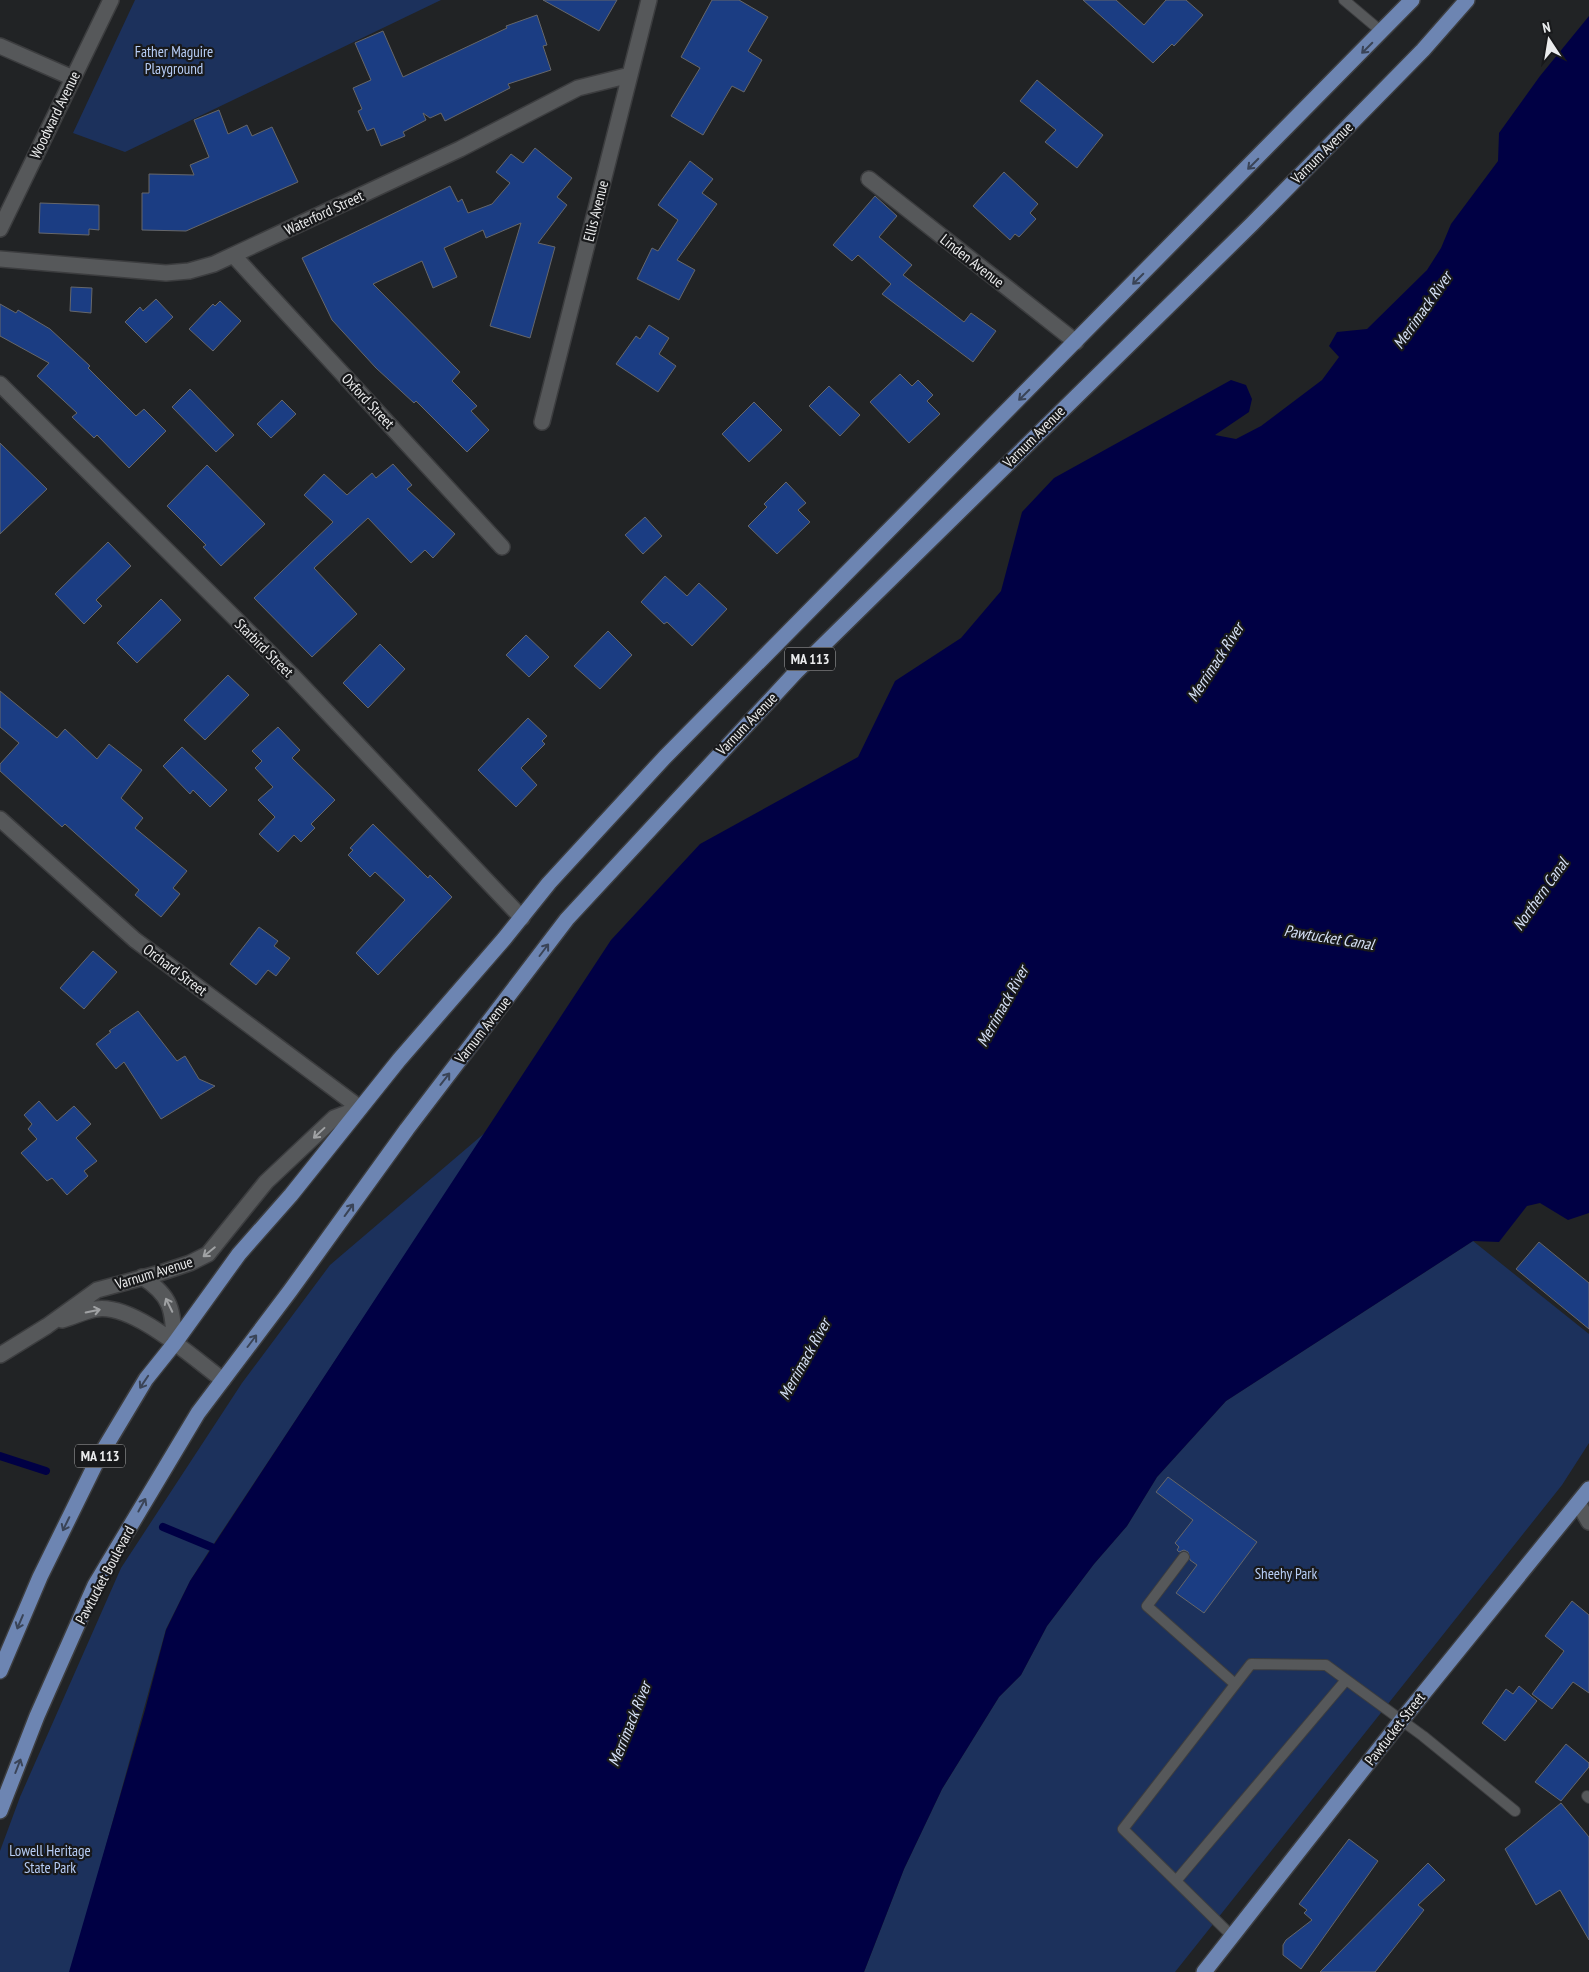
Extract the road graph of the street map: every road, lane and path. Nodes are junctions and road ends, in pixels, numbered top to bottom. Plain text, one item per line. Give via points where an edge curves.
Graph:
1 (111, 0) edge
2 (649, 0) edge
3 (1344, 0) edge
4 (1412, 0) edge
5 (1467, 0) edge
6 (1354, 4) edge
7 (1382, 32) junction
8 (0, 46) edge
9 (630, 75) junction
10 (73, 78) junction
11 (869, 179) dead end
12 (0, 229) edge
13 (234, 256) junction
14 (0, 259) edge
15 (1076, 342) junction
16 (0, 384) edge
17 (542, 422) dead end
18 (502, 547) dead end
19 (0, 819) edge
20 (522, 918) junction
21 (360, 1108) junction
22 (142, 1277) junction
23 (47, 1326) junction
24 (174, 1344) junction
25 (0, 1355) edge
26 (223, 1380) junction
27 (1589, 1489) edge
28 (1578, 1503) junction
29 (1589, 1522) edge
30 (1184, 1557) dead end
31 (0, 1671) edge
32 (1346, 1680) junction
33 (1235, 1684) junction
34 (1401, 1721) junction
35 (0, 1811) edge
36 (1515, 1811) dead end
37 (1176, 1881) junction
38 (1231, 1935) junction
39 (1204, 1972) edge

1 - 10 street, Woodward Avenue
2 - 9 street, Ellis Avenue
3 - 6 lane
4 - 7 main road, Varnum Avenue / MA 113
26 -> 5 main road, Varnum Avenue / MA 113 via 407,1129 567,919 600,882 796,672 1252,224 1423,50
6 - 7 lane
7 -> 15 main road, Varnum Avenue / MA 113
8 - 10 street
9 - 13 street, Waterford Street via 578,88 460,149
9 - 17 street, Ellis Avenue
10 - 12 street, Woodward Avenue
11 - 15 street, Linden Avenue
13 - 14 street, Waterford Street via 189,271 166,273
13 - 18 street, Oxford Street
15 -> 20 main road, Varnum Avenue / MA 113 via 723,696 598,828
16 - 20 street, Starbird Street via 291,674
19 - 21 street, Orchard Street via 135,940
20 - 21 main road, Varnum Avenue / MA 113
21 -> 22 street, Varnum Avenue via 334,1118 266,1182 208,1254 190,1264
21 - 24 main road, Varnum Avenue / MA 113 via 239,1254
22 - 23 street, Varnum Avenue via 97,1290
24 -> 22 street via 174,1314 168,1300
23 -> 24 street, Varnum Avenue via 96,1309 120,1311
23 - 25 street, Varnum Avenue
24 - 26 street, Varnum Avenue
24 -> 31 main road, MA 113 via 146,1379 98,1460 40,1577
35 -> 26 main road, Pawtucket Boulevard / MA 113 via 37,1716 96,1585 198,1413
27 - 28 main road, Pawtucket Street
28 - 29 street
28 - 34 main road, Pawtucket Street
30 - 33 lane via 1147,1606
32 - 33 lane via 1326,1665 1251,1664
32 - 34 lane
32 - 37 lane
33 - 37 lane via 1123,1829
34 - 36 lane
34 - 38 main road, Pawtucket Street
37 - 38 lane
38 - 39 main road, Pawtucket Street

